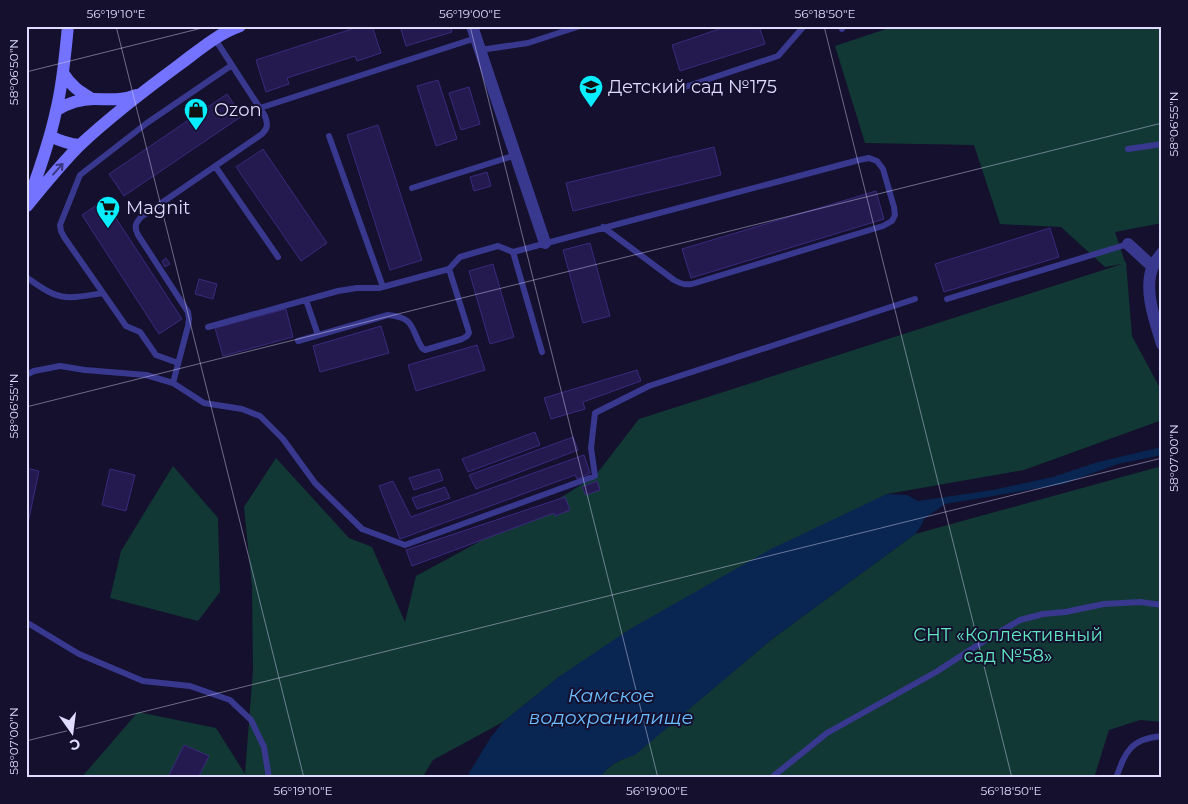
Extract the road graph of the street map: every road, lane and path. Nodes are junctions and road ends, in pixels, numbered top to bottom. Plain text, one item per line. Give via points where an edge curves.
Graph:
1 (68, 26) edge
2 (580, 26) edge
3 (804, 26) edge
4 (232, 28) edge
5 (476, 38) edge
6 (215, 39) junction
7 (232, 65) junction
8 (63, 73) junction
9 (685, 87) dead end
10 (142, 92) junction
11 (92, 99) junction
12 (260, 108) junction
13 (56, 110) junction
14 (50, 136) junction
15 (329, 136) dead end
16 (1162, 144) edge
17 (80, 145) junction
18 (1128, 149) dead end
19 (516, 155) junction
20 (215, 166) junction
21 (412, 188) dead end
22 (26, 206) edge
23 (603, 227) junction
24 (545, 242) junction
25 (1128, 244) joint
26 (513, 252) junction
27 (1162, 253) edge
28 (278, 258) dead end
29 (1153, 267) junction
30 (449, 269) junction
31 (26, 277) edge
32 (383, 287) junction
33 (103, 293) junction
34 (915, 299) dead end
35 (947, 299) dead end
36 (306, 300) junction
37 (208, 328) dead end
38 (318, 335) junction
39 (298, 341) dead end
40 (1162, 344) edge
41 (542, 352) dead end
42 (178, 364) junction
43 (26, 375) edge
44 (173, 382) junction
45 (1162, 605) edge
46 (26, 622) edge
47 (1162, 736) edge
48 (268, 778) edge
49 (771, 778) edge
50 (1116, 778) edge

1 - 8 main road
2 - 5 lane via 528,43
3 - 9 lane via 778,56
4 - 6 main road
5 - 12 lane
5 - 19 street
6 - 7 lane
6 - 10 main road
7 - 12 lane
7 - 33 lane via 147,123 80,175 62,219 61,231
8 - 11 main road via 69,83
8 - 13 main road
10 - 11 main road via 119,100
10 - 17 main road
11 - 13 main road
12 - 20 lane via 267,128
13 - 14 main road
14 - 17 main road via 61,142
14 - 22 main road
15 - 32 lane
16 - 18 lane
22 -> 17 main road
19 - 21 lane
19 - 24 street
20 - 28 lane
20 - 42 lane via 136,222 138,235 188,312 188,326
23 - 23 lane via 869,158 877,161 883,169 895,215 884,226 686,285 674,280
23 - 24 lane
24 - 26 lane
25 - 29 street
25 - 35 lane
26 - 30 lane via 498,246 460,257
26 - 41 lane
27 - 29 street
29 - 40 street via 1148,286
30 - 32 lane
30 - 38 lane via 469,333 462,339 425,350 412,325 399,316 388,314
31 - 33 lane via 65,297
32 - 36 lane via 338,291
33 - 42 lane via 126,326 140,332 156,355
34 - 44 lane via 650,386 595,413 591,448 595,476 405,545 362,529 315,483 283,439 260,416 242,408 204,403
36 - 37 lane
36 - 38 lane
38 - 39 lane
42 - 44 lane
43 - 44 lane via 60,366 146,375
45 - 49 lane via 1140,602 1104,604 1020,620 827,733
46 - 48 lane via 79,654 143,681 190,686 230,700 251,720 264,747
47 - 50 lane via 1147,737 1135,743 1125,755

